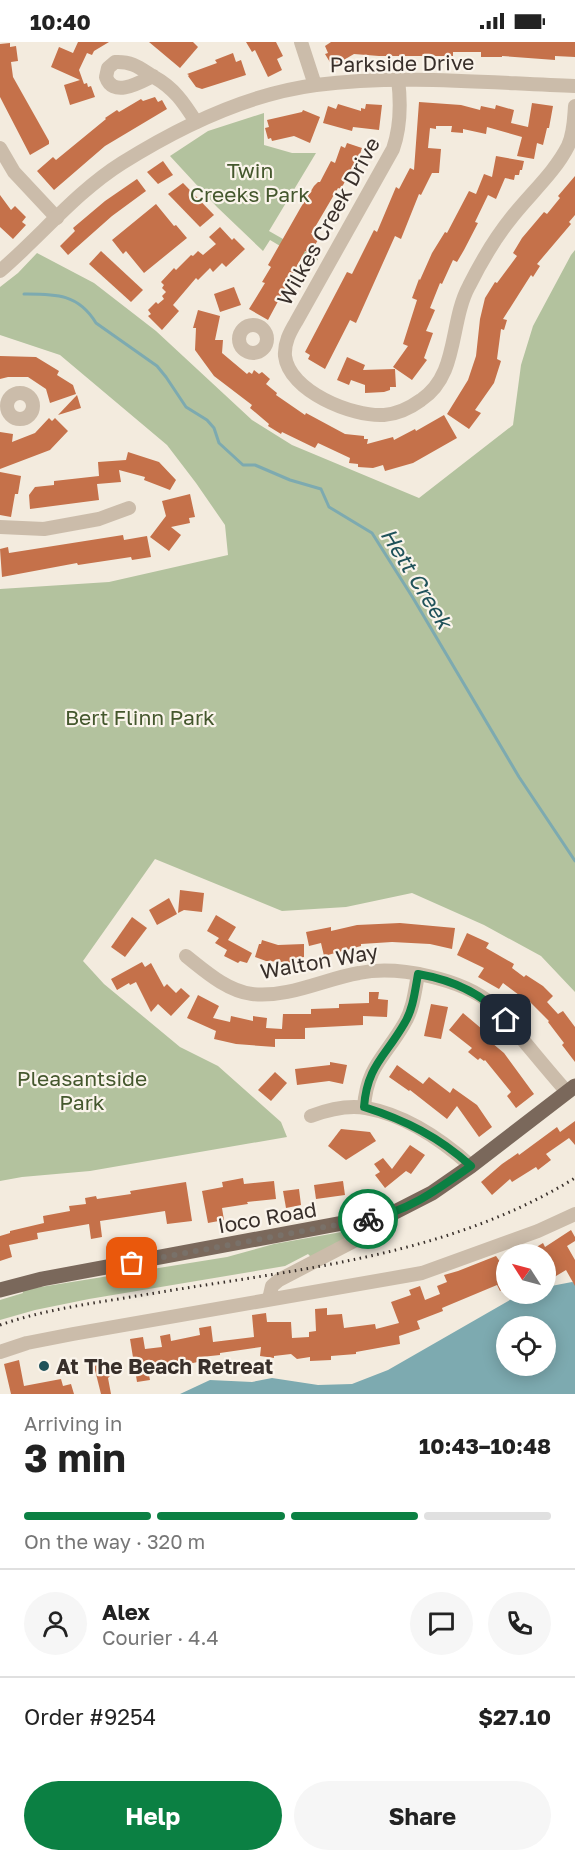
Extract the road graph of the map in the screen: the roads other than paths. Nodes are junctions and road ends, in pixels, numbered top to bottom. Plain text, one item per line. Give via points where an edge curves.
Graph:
1 (301, 42) edge
2 (153, 76) dead end
3 (398, 79) junction
4 (315, 85) junction
5 (575, 86) edge
6 (575, 106) edge
7 (196, 122) junction
8 (0, 148) edge
9 (57, 218) junction
10 (0, 272) edge
11 (267, 342) dead end
12 (286, 345) junction
13 (129, 508) dead end
14 (0, 527) edge
15 (186, 956) dead end
16 (418, 974) junction
17 (571, 1089) edge
18 (364, 1107) junction
19 (311, 1116) dead end
20 (471, 1166) junction
21 (391, 1214) junction
22 (575, 1214) edge
23 (0, 1290) edge
24 (268, 1299) junction
25 (0, 1352) edge

1 - 4 street
2 - 7 street via 170,87
3 - 4 street, Parkside Drive
3 - 5 street, Parkside Drive
3 - 12 street, Wilkes Creek Drive via 399,128 393,149
4 - 7 street, Parkside Drive via 249,101
6 - 12 street via 569,144 502,230 469,285 457,318 447,367 440,383 423,399 384,415 344,407 314,393 296,379 286,360
7 - 9 street, Parkside Drive via 121,163
8 - 9 street via 14,172
9 - 10 street, Parkside Drive
11 - 12 street
13 - 14 street via 99,519 44,529
15 - 16 street, Walton Way via 230,986 251,993 284,993 369,971
16 - 17 street, Walton Way via 464,988 493,1005
16 - 18 street via 408,1017 371,1072
17 - 20 main road, Ioco Road
18 - 19 street via 327,1110
18 - 20 street via 419,1128
20 - 21 main road, Ioco Road via 432,1193
21 - 23 main road, Ioco Road
21 - 24 street via 375,1230 279,1280 272,1286
22 - 24 street via 422,1273
24 - 25 street via 27,1343

